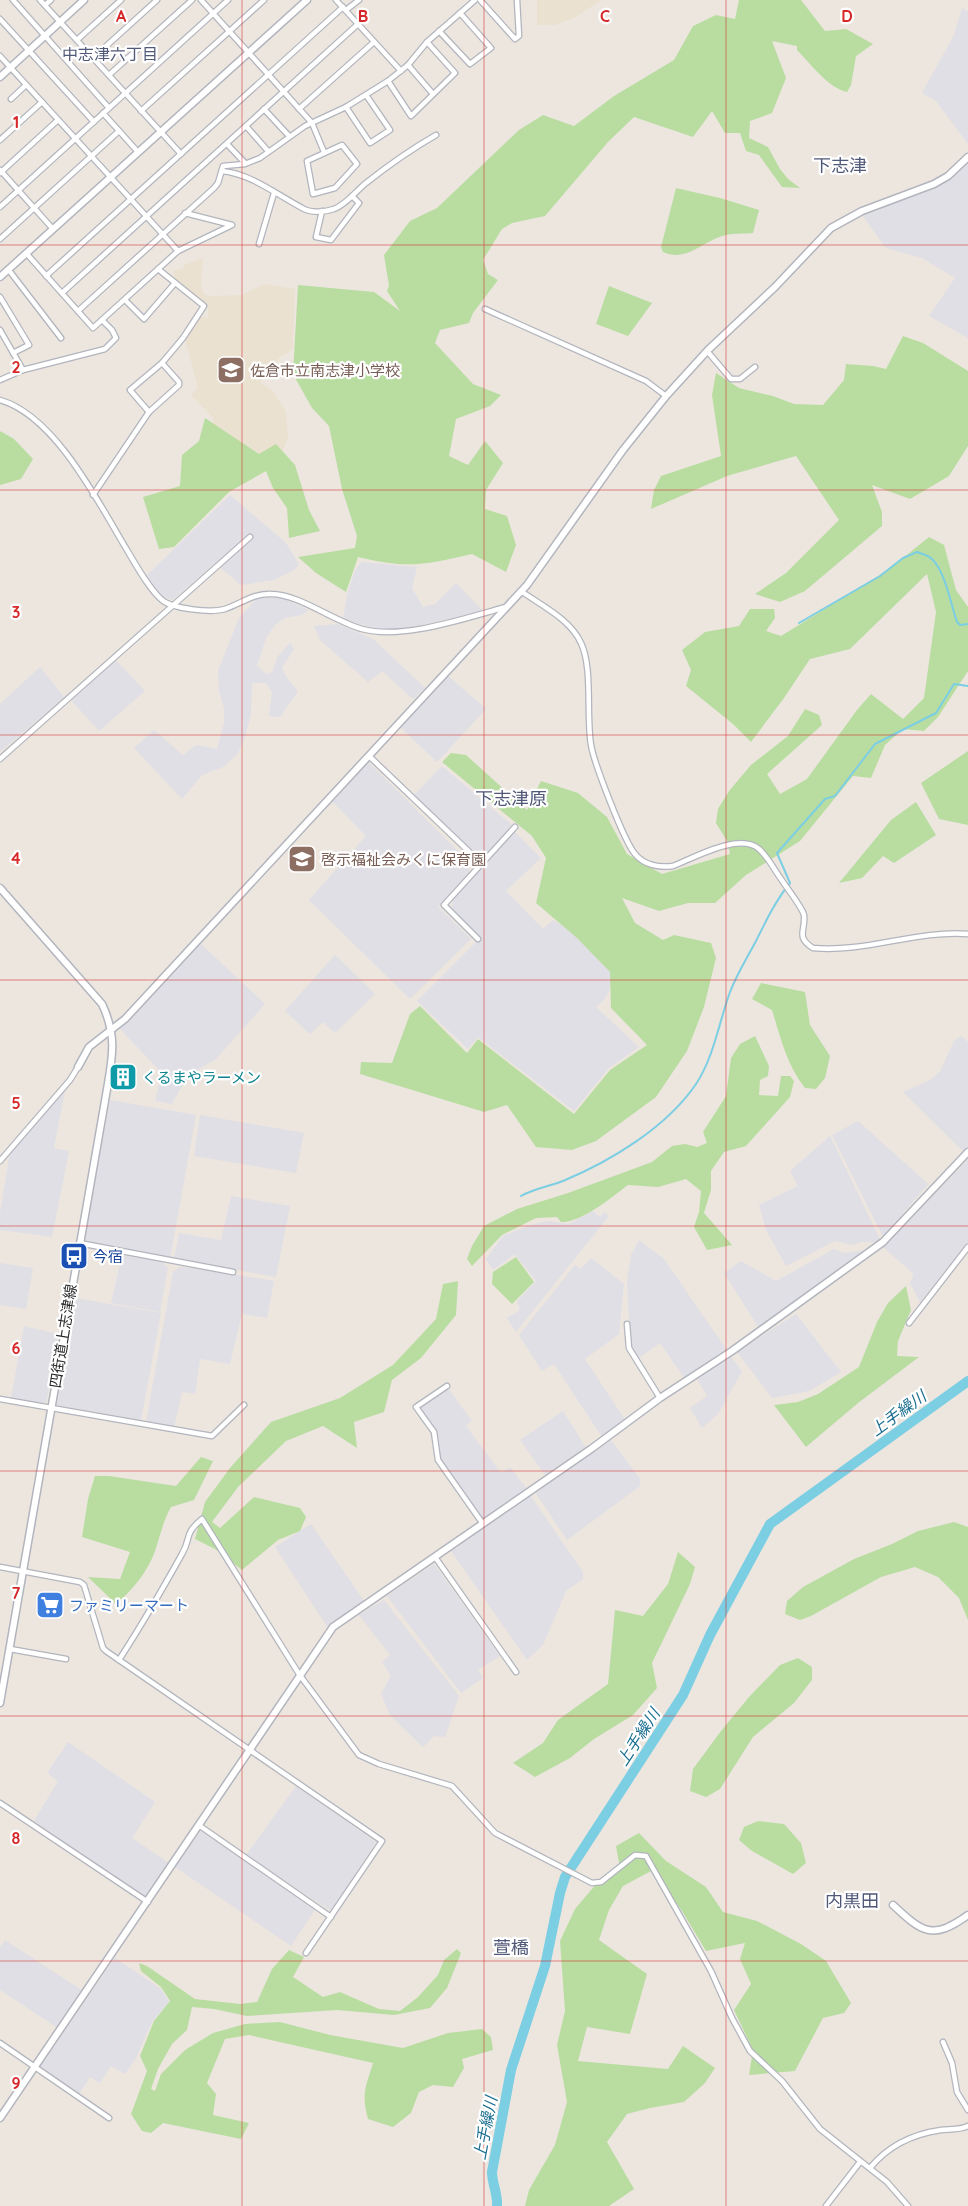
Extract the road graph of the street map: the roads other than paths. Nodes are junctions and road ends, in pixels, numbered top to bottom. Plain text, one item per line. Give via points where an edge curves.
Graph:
1 (13, 0) edge
2 (40, 0) edge
3 (51, 0) edge
4 (84, 0) edge
5 (121, 0) edge
6 (158, 0) edge
7 (192, 0) edge
8 (201, 0) edge
9 (228, 0) edge
10 (264, 0) edge
11 (307, 0) edge
12 (336, 0) edge
13 (358, 0) edge
14 (475, 0) edge
15 (480, 0) edge
16 (517, 0) edge
17 (45, 5) junction
18 (344, 8) junction
19 (213, 13) junction
20 (460, 13) junction
21 (0, 19) edge
22 (60, 22) junction
23 (358, 24) junction
24 (439, 31) junction
25 (229, 32) junction
26 (45, 36) junction
27 (77, 40) junction
28 (374, 42) junction
29 (427, 42) junction
30 (29, 51) junction
31 (248, 53) junction
32 (0, 56) edge
33 (93, 58) junction
34 (408, 65) junction
35 (11, 68) junction
36 (400, 71) junction
37 (109, 75) junction
38 (268, 75) junction
39 (0, 77) edge
40 (388, 81) junction
41 (26, 85) junction
42 (284, 92) junction
43 (125, 93) junction
44 (433, 94) junction
45 (366, 95) junction
46 (10, 99) dead end
47 (42, 102) junction
48 (346, 107) junction
49 (109, 108) junction
50 (264, 109) junction
51 (299, 109) junction
52 (142, 111) junction
53 (103, 113) junction
54 (58, 120) junction
55 (94, 122) junction
56 (312, 123) junction
57 (246, 126) junction
58 (119, 131) junction
59 (160, 132) junction
60 (289, 136) junction
61 (436, 136) dead end
62 (75, 139) junction
63 (0, 140) edge
64 (226, 144) junction
65 (268, 151) junction
66 (138, 152) junction
67 (324, 152) junction
68 (180, 154) junction
69 (91, 156) junction
70 (968, 157) edge
71 (244, 163) junction
72 (0, 171) edge
73 (222, 171) junction
74 (111, 178) junction
75 (18, 190) junction
76 (274, 193) junction
77 (352, 196) junction
78 (131, 199) junction
79 (0, 207) edge
80 (34, 208) junction
81 (322, 211) junction
82 (186, 213) junction
83 (146, 217) junction
84 (53, 230) junction
85 (163, 235) junction
86 (0, 239) edge
87 (259, 244) dead end
88 (178, 251) junction
89 (26, 253) junction
90 (8, 269) junction
91 (158, 269) junction
92 (46, 276) junction
93 (0, 277) edge
94 (175, 284) junction
95 (62, 293) junction
96 (0, 297) edge
97 (124, 300) junction
98 (485, 308) dead end
99 (78, 311) junction
100 (102, 320) junction
101 (0, 330) edge
102 (61, 338) dead end
103 (707, 351) junction
104 (13, 352) junction
105 (162, 363) junction
106 (755, 366) dead end
107 (23, 370) junction
108 (0, 380) edge
109 (666, 396) junction
110 (0, 400) edge
111 (149, 412) junction
112 (94, 495) junction
113 (250, 537) dead end
114 (522, 591) junction
115 (173, 605) junction
116 (507, 607) junction
117 (368, 756) junction
118 (0, 759) edge
119 (515, 827) dead end
120 (482, 864) junction
121 (0, 888) edge
122 (968, 934) edge
123 (478, 939) dead end
124 (112, 1029) junction
125 (78, 1067) joint
126 (968, 1152) edge
127 (0, 1161) edge
128 (79, 1243) junction
129 (968, 1247) edge
130 (233, 1272) dead end
131 (908, 1323) dead end
132 (626, 1324) dead end
133 (447, 1386) dead end
134 (660, 1398) junction
135 (0, 1399) edge
136 (244, 1405) dead end
137 (52, 1408) junction
138 (482, 1524) junction
139 (436, 1557) junction
140 (0, 1567) edge
141 (23, 1571) junction
142 (10, 1648) junction
143 (66, 1659) dead end
144 (119, 1660) junction
145 (516, 1672) dead end
146 (299, 1674) junction
147 (0, 1703) edge
148 (250, 1750) junction
149 (0, 1803) edge
150 (200, 1826) junction
151 (148, 1902) junction
152 (893, 1905) dead end
153 (968, 1915) edge
154 (331, 1917) junction
155 (306, 1953) dead end
156 (943, 2042) dead end
157 (0, 2043) edge
158 (36, 2066) junction
159 (968, 2110) edge
160 (0, 2118) edge
161 (109, 2118) dead end
162 (968, 2126) edge
163 (860, 2162) junction
164 (870, 2168) junction
165 (826, 2206) edge
166 (908, 2206) edge

1 - 26 street
2 - 17 street
3 - 17 street
4 - 22 street
5 - 27 street
6 - 33 street
7 - 37 street
8 - 19 street
9 - 19 street
10 - 25 street
11 - 31 street
12 - 18 street
13 - 18 street
14 - 20 street
15 - 16 street via 515,39 519,36
17 - 22 street
18 - 23 street
18 - 38 street
19 - 25 street
19 - 43 street
20 - 24 street
20 - 24 street via 491,48 470,64
21 - 30 street
22 - 26 street
22 - 27 street
23 - 28 street
23 - 42 street
24 - 29 street
25 - 31 street
25 - 52 street
26 - 30 street
26 - 49 street
27 - 33 street
28 - 36 street
28 - 51 street
29 - 34 street
29 - 44 street via 455,72
30 - 35 street
30 - 55 street
31 - 38 street
31 - 59 street
32 - 35 street
33 - 37 street
34 - 36 street
34 - 44 street
35 - 39 street
35 - 41 street
36 - 40 street
37 - 43 street
38 - 42 street
38 - 68 street
40 - 44 street via 411,116
40 - 45 street
41 - 46 street
41 - 47 street
42 - 50 street
42 - 51 street
43 - 49 street
43 - 52 street
45 - 48 street
45 - 48 street via 390,130 370,143
47 - 54 street
47 - 63 street
48 - 56 street
49 - 53 street
50 - 57 street
50 - 60 street
51 - 56 street
52 - 59 street
53 - 55 street
53 - 58 street
54 - 62 street
54 - 72 street
55 - 62 street
56 - 60 street
56 - 67 street
57 - 64 street
57 - 65 street
58 - 66 street
58 - 69 street
59 - 66 street
59 - 68 street
60 - 65 street
61 - 77 street via 402,154
62 - 69 street
62 - 75 street
64 - 71 street
64 - 83 street
65 - 71 street via 260,158
66 - 74 street
67 - 67 street via 342,145 357,164 335,188 313,194 307,161
68 - 78 street
69 - 74 street
69 - 80 street
70 - 103 street via 934,184 862,211 831,228
71 - 73 street via 223,166
72 - 75 street
73 - 76 street via 241,174
73 - 82 street via 214,188
74 - 78 street
74 - 84 street
75 - 79 street
75 - 80 street
76 - 81 street via 305,210
76 - 87 street
77 - 81 street via 335,208
77 - 81 street via 359,202 331,240 316,237
78 - 83 street
78 - 92 street
80 - 84 street
80 - 86 street
82 - 85 street
82 - 88 street via 232,225
83 - 85 street
83 - 95 street
84 - 89 street
85 - 88 street
85 - 99 street
88 - 91 street
89 - 90 street
89 - 92 street
90 - 93 street
90 - 102 street
91 - 94 street
91 - 97 street
92 - 95 street
94 - 97 street via 144,319
94 - 105 street via 204,306 184,338
95 - 99 street
96 - 104 street via 29,345
97 - 100 street
98 - 109 street via 646,380
99 - 100 street via 93,328
100 - 107 street via 116,338 105,349
101 - 104 street
103 - 106 street via 731,379 740,379
103 - 109 street
104 - 107 street
105 - 111 street via 180,382
105 - 111 street via 130,390
107 - 108 street
109 - 114 street via 609,468
110 - 112 street via 48,430
111 - 112 street
112 - 115 street via 138,569 162,600
113 - 115 street
114 - 116 street
114 - 122 street via 566,623 581,644 586,667 591,746 608,795 635,855 654,866 664,867 732,843 754,845 804,914 802,935 813,948 860,947 939,934
115 - 116 street via 222,610 259,594 272,594 301,602 361,629 385,634
115 - 118 street
116 - 117 street
117 - 120 street
117 - 124 street via 125,1019
119 - 120 street
120 - 123 street via 444,905
121 - 124 street, 四街道上志津線 via 102,1004
124 - 125 street via 89,1047
124 - 128 street, 四街道上志津線 via 110,1072
125 - 127 street
126 - 134 street via 883,1242 732,1351
128 - 130 street
128 - 137 street, 四街道上志津線
129 - 131 street
132 - 134 street via 629,1348
133 - 138 street via 416,1408 434,1432 438,1460
134 - 138 street
135 - 137 street
136 - 137 street via 212,1436
137 - 141 street, 四街道上志津線
138 - 139 street
139 - 145 street
139 - 146 street via 333,1627
140 - 141 street
141 - 142 street, 四街道上志津線
141 - 144 street via 84,1585 103,1648
142 - 143 street
142 - 147 street, 四街道上志津線
144 - 146 street via 150,1613 183,1552 189,1532 202,1519
144 - 148 street
146 - 148 street
146 - 163 street via 359,1755 452,1786 495,1833 597,1884 629,1858 646,1856 712,1971 750,2051 782,2081 820,2129
148 - 150 street
148 - 154 street via 382,1842
149 - 151 street
150 - 151 street
150 - 154 street
151 - 158 street
152 - 153 street via 926,1931 946,1928
154 - 155 street
156 - 159 street via 952,2063 957,2092
157 - 158 street
158 - 160 street
158 - 161 street
162 - 164 street via 921,2134 893,2146
163 - 164 street
163 - 165 street
164 - 166 street

